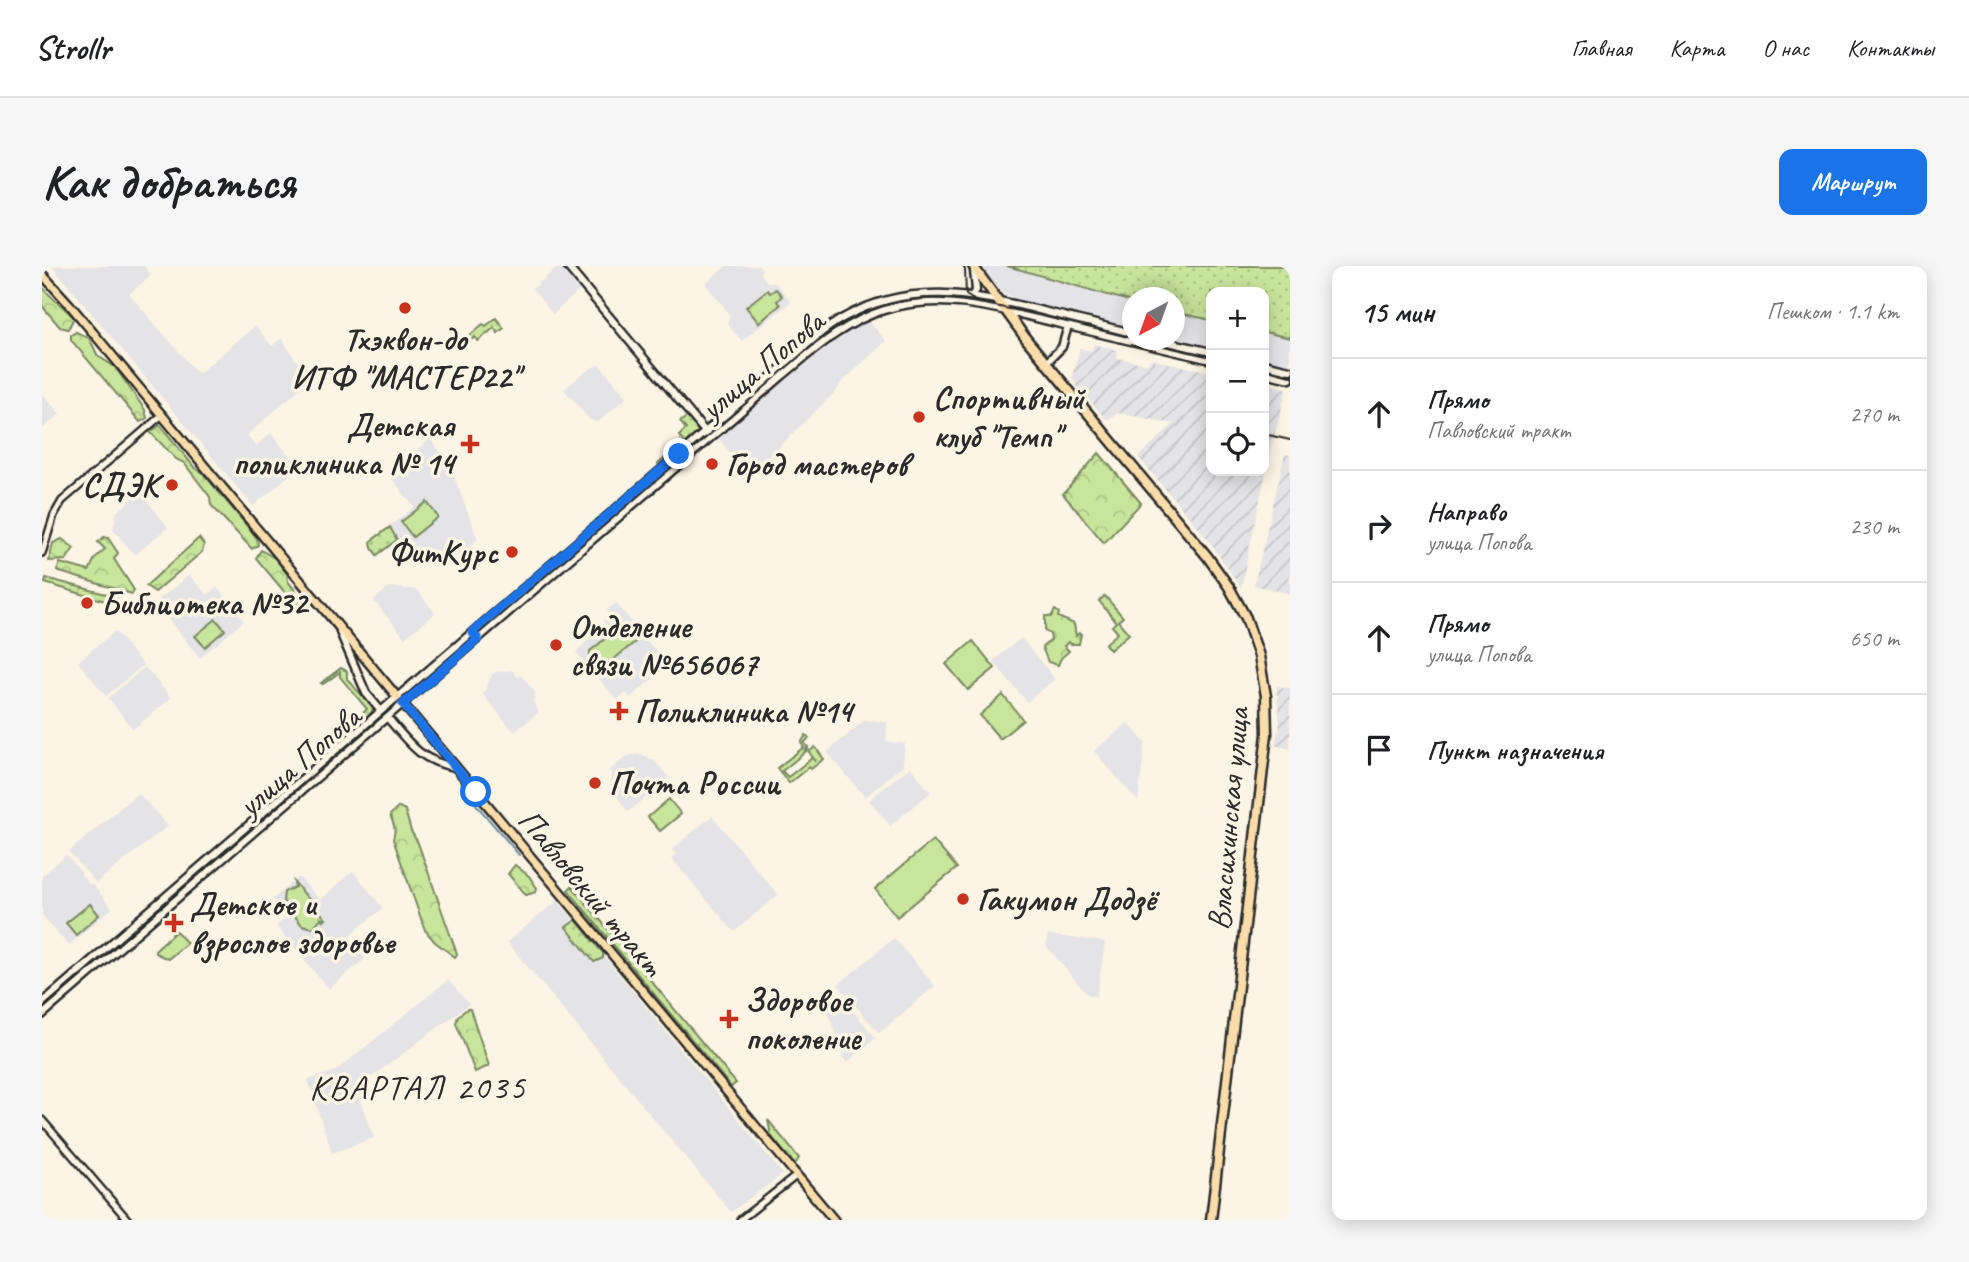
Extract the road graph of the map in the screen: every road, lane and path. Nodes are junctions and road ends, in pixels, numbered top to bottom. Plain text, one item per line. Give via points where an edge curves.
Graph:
1 (42, 266) edge
2 (567, 266) edge
3 (973, 266) edge
4 (42, 274) edge
5 (992, 290) junction
6 (972, 296) junction
7 (1000, 301) junction
8 (70, 305) junction
9 (1018, 306) junction
10 (1009, 315) junction
11 (1068, 326) junction
12 (1122, 331) edge
13 (1185, 346) edge
14 (1206, 351) edge
15 (1206, 359) edge
16 (1046, 363) junction
17 (1269, 365) edge
18 (1290, 370) edge
19 (1269, 374) edge
20 (1290, 379) edge
21 (162, 415) junction
22 (724, 416) junction
23 (729, 422) junction
24 (705, 432) junction
25 (710, 439) junction
26 (42, 553) edge
27 (334, 621) junction
28 (472, 632) junction
29 (478, 639) junction
30 (400, 701) junction
31 (381, 711) junction
32 (387, 717) junction
33 (328, 758) junction
34 (333, 764) junction
35 (455, 767) junction
36 (42, 1003) edge
37 (42, 1015) edge
38 (42, 1120) edge
39 (796, 1175) junction
40 (128, 1220) edge
41 (740, 1220) edge
42 (834, 1220) edge
43 (1211, 1220) edge

1 - 8 main road, Павловский тракт
2 - 24 main road
3 - 5 highway, Власихинская улица
3 - 6 main road via 976,290
4 - 8 main road, Павловский тракт
5 - 7 highway, Власихинская улица
5 - 9 main road
6 - 7 main road, улица Попова
6 - 22 main road, улица Попова via 904,296 854,313 821,333
7 - 9 main road, улица Попова
7 - 10 highway, Власихинская улица
8 - 21 main road, Павловский тракт
9 - 12 main road, улица Попова
10 - 11 main road
10 - 16 highway, Власихинская улица
10 - 23 main road, улица Попова via 989,308 925,302 867,316 826,340
11 - 15 main road
11 - 16 main road via 1062,347
13 - 14 main road
16 - 43 highway, Власихинская улица via 1220,573 1246,618 1263,675 1265,755
17 - 18 main road
19 - 20 main road
21 - 26 street via 62,501
21 - 27 main road, Павловский тракт
22 - 23 main road
22 - 24 main road, улица Попова
23 - 25 main road, улица Попова
24 - 25 main road
24 - 28 main road, улица Попова
25 - 29 main road, улица Попова
27 - 30 main road, Павловский тракт
27 - 31 main road via 366,693
28 - 29 main road
28 - 30 main road, улица Попова
29 - 30 main road, улица Попова
30 - 31 main road, улица Попова
30 - 32 main road, улица Попова
30 - 35 main road, Павловский тракт
31 - 33 main road, улица Попова
32 - 34 main road, улица Попова
32 - 35 main road via 430,761
33 - 34 main road
33 - 36 main road, улица Попова
34 - 37 main road, улица Попова
35 - 39 main road, Павловский тракт
38 - 40 street
39 - 41 street
39 - 42 main road, Павловский тракт

